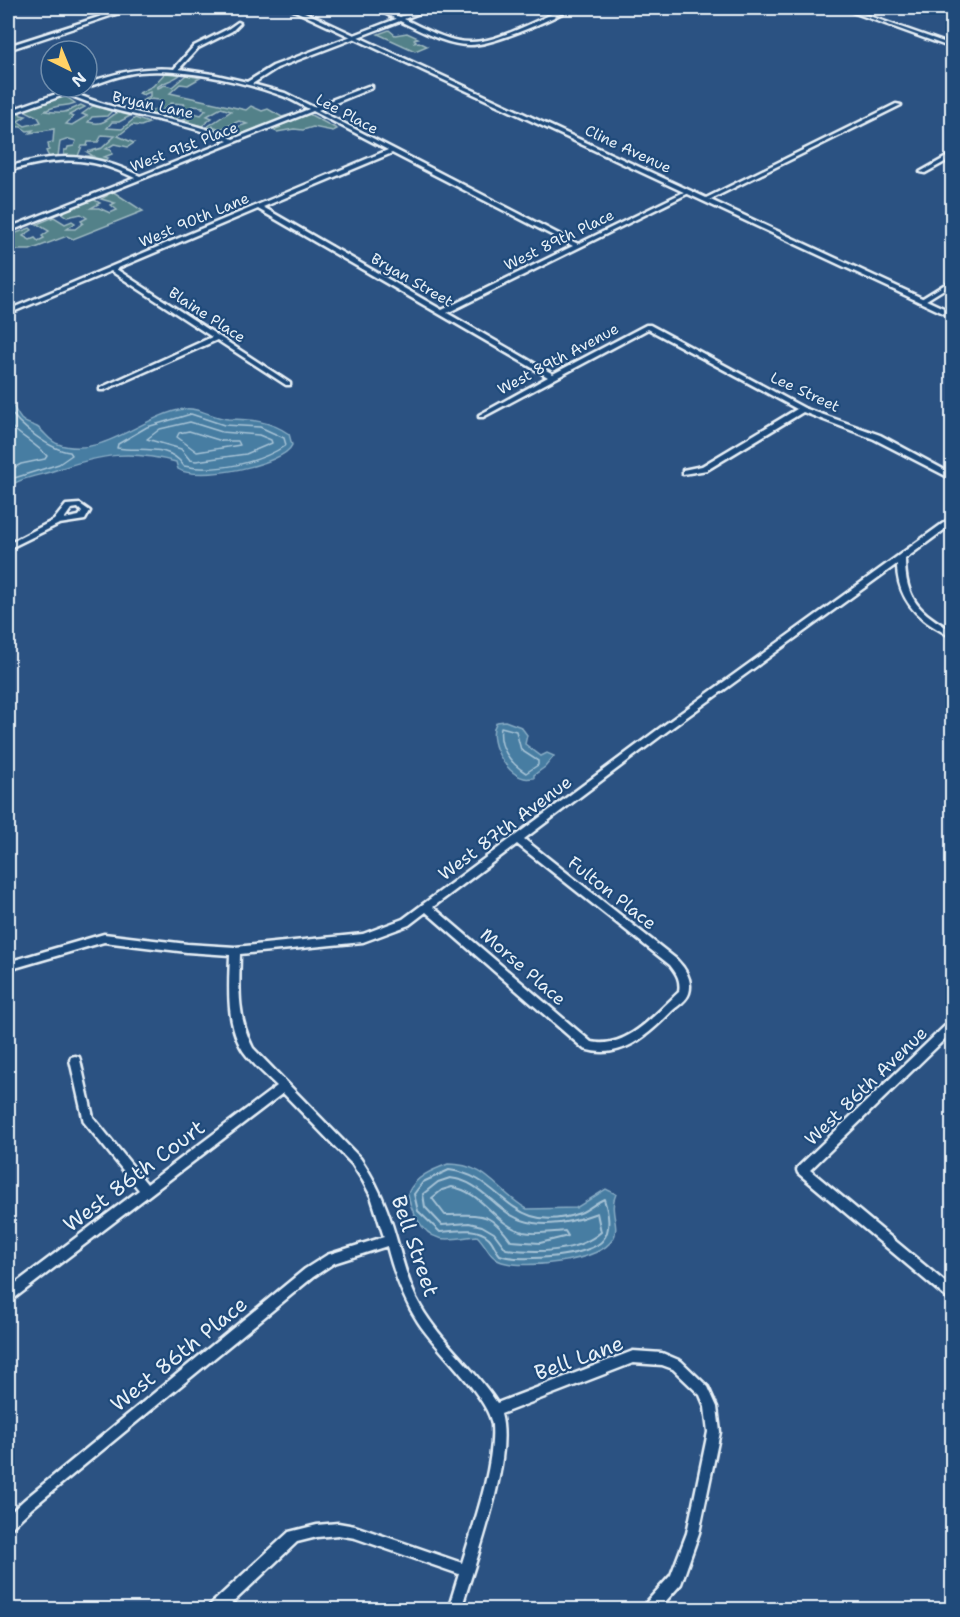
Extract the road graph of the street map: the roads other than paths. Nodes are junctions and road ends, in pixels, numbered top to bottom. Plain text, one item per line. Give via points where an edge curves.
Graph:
1 (131, 8) edge
2 (292, 8) edge
3 (376, 8) edge
4 (428, 8) edge
5 (569, 8) edge
6 (843, 8) edge
7 (400, 18) junction
8 (238, 23) dead end
9 (354, 36) junction
10 (952, 47) edge
11 (8, 48) edge
12 (175, 70) junction
13 (99, 81) edge
14 (248, 84) junction
15 (370, 87) dead end
16 (48, 99) edge
17 (83, 99) edge
18 (897, 105) dead end
19 (314, 110) junction
20 (8, 113) edge
21 (233, 141) junction
22 (391, 151) junction
23 (952, 156) edge
24 (8, 169) edge
25 (923, 172) dead end
26 (139, 178) junction
27 (688, 192) junction
28 (705, 200) junction
29 (258, 207) junction
30 (8, 230) edge
31 (578, 246) junction
32 (112, 269) junction
33 (952, 282) edge
34 (921, 301) junction
35 (8, 312) edge
36 (442, 313) junction
37 (952, 315) edge
38 (648, 326) joint
39 (216, 338) junction
40 (553, 377) junction
41 (288, 384) dead end
42 (102, 389) dead end
43 (802, 409) junction
44 (481, 416) dead end
45 (686, 472) dead end
46 (952, 477) edge
47 (952, 521) edge
48 (57, 522) dead end
49 (952, 532) edge
50 (936, 533) junction
51 (8, 547) edge
52 (901, 558) junction
53 (952, 634) edge
54 (518, 839) junction
55 (427, 908) junction
56 (235, 951) junction
57 (8, 966) edge
58 (952, 1026) edge
59 (598, 1050) joint
60 (75, 1060) dead end
61 (284, 1087) junction
62 (146, 1191) junction
63 (390, 1240) junction
64 (952, 1295) edge
65 (8, 1296) edge
66 (495, 1410) junction
67 (8, 1523) edge
68 (465, 1570) junction
69 (215, 1610) edge
70 (454, 1610) edge
71 (649, 1610) edge

1 - 11 street
2 - 9 street, Cline Avenue
3 - 7 street
4 - 7 street
5 - 7 street via 470,45 451,41
6 - 10 street
7 - 9 street
8 - 12 street via 196,47
9 - 14 street via 275,67
9 - 27 street, Cline Avenue
12 - 13 street, Lee Place via 141,70
12 - 14 street, Lee Place
14 - 19 street, Lee Place via 283,94
15 - 19 street, West 91st Place
16 - 20 street
17 - 21 street, Bryan Lane via 202,128
18 - 28 street
19 - 21 street, West 91st Place
19 - 22 street, Lee Place
21 - 26 street, West 91st Place
22 - 29 street, West 90th Lane
22 - 31 street, Lee Place
23 - 25 street
24 - 26 street via 39,160 80,158 110,163
26 - 30 street, West 91st Place
27 - 28 street, Cline Avenue
27 - 31 street, West 89th Place
28 - 34 street, Cline Avenue
29 - 32 street, West 90th Lane
29 - 36 street, Bryan Street
31 - 36 street, West 89th Place
32 - 35 street, West 90th Lane
32 - 39 street, Blaine Place
33 - 34 street
34 - 37 street, Cline Avenue
36 - 40 street, Bryan Street
38 - 40 street, West 89th Avenue
38 - 43 street, Lee Street
39 - 41 street, Blaine Place
39 - 42 street
40 - 44 street, West 89th Avenue
43 - 45 street via 704,468
43 - 46 street, Lee Street via 877,436
47 - 50 street, West 87th Avenue
48 - 51 street
49 - 50 street
50 - 52 street, West 87th Avenue
52 - 53 street via 904,594 924,616
52 - 54 street, West 87th Avenue
54 - 55 street, West 87th Avenue
54 - 59 street, Fulton Place via 684,974 684,994 625,1044
55 - 56 street, West 87th Avenue via 406,922 363,938
55 - 59 street, Morse Place via 580,1039
56 - 57 street, West 87th Avenue via 104,938
56 - 61 street, Bell Street via 233,1010 239,1033 249,1051
58 - 64 street, West 86th Avenue via 802,1170
60 - 62 street via 88,1119
61 - 62 street, West 86th Court
61 - 63 street, Bell Street via 368,1177 381,1204
62 - 65 street, West 86th Court
63 - 66 street, Bell Street via 403,1281 425,1324
63 - 67 street, West 86th Place via 331,1258 309,1273
66 - 68 street via 499,1443
66 - 71 street, Bell Lane via 633,1357 662,1359 677,1365 704,1391 711,1407 714,1432 693,1533 676,1579
68 - 69 street via 355,1532 317,1531 294,1538
68 - 70 street

